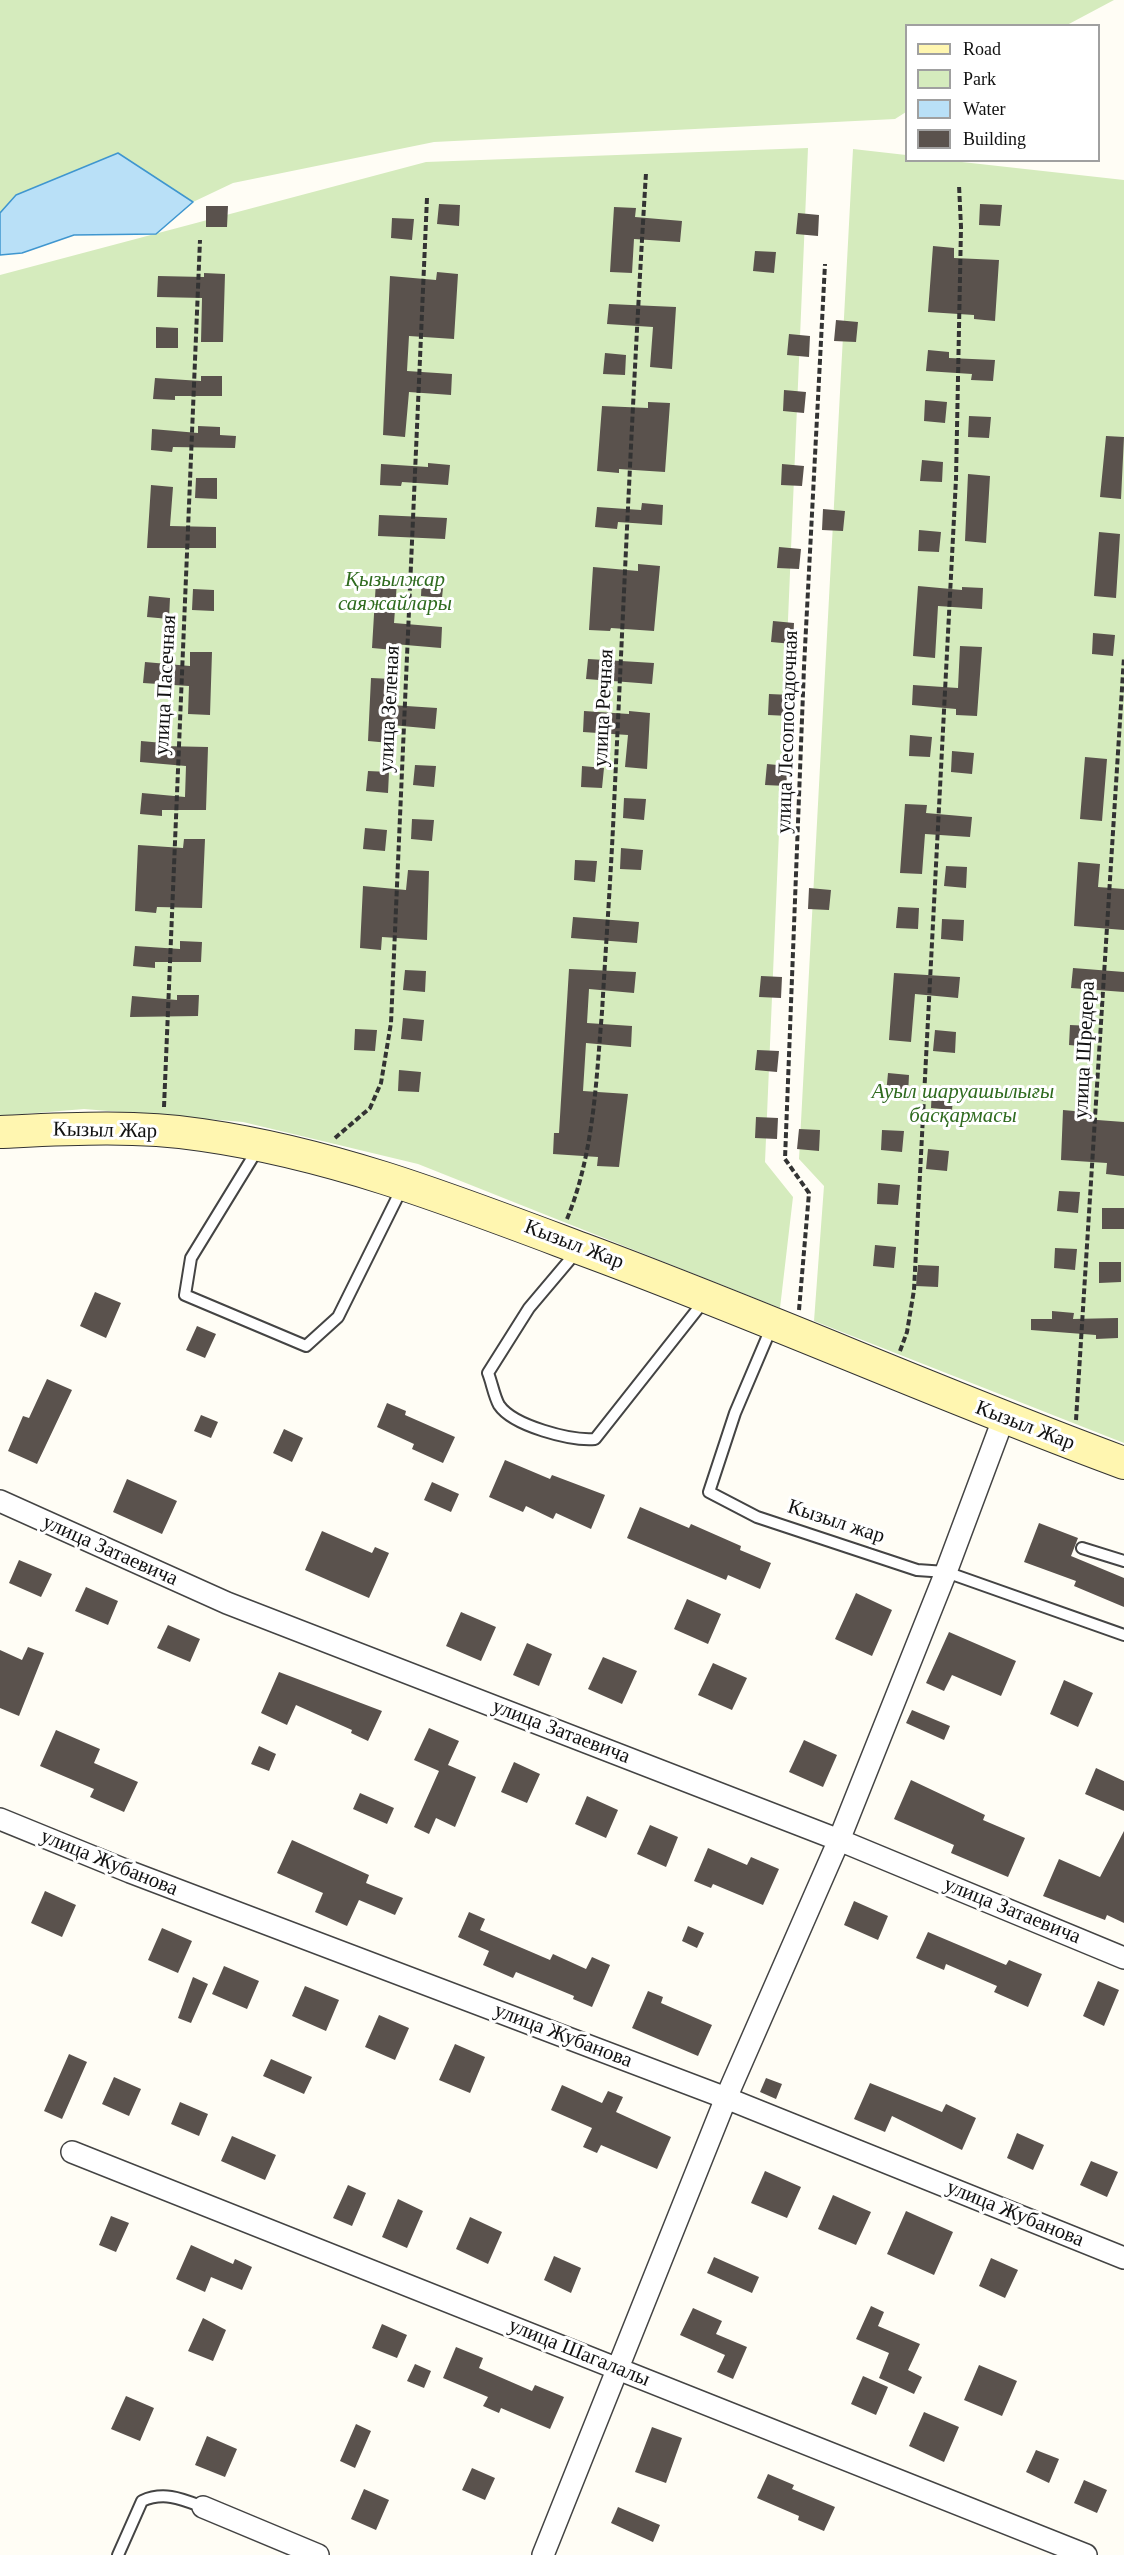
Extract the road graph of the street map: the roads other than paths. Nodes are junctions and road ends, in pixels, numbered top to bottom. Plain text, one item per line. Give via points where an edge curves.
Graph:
1 (0, 1132) edge
2 (261, 1144) junction
3 (404, 1183) junction
4 (569, 1244) junction
5 (707, 1298) junction
6 (785, 1330) junction
7 (1004, 1417) junction
8 (1124, 1463) edge
9 (0, 1501) edge
10 (1082, 1548) dead end
11 (1124, 1561) edge
12 (946, 1572) junction
13 (1124, 1635) edge
14 (0, 1819) edge
15 (839, 1840) junction
16 (1124, 1958) edge
17 (726, 2098) junction
18 (72, 2152) dead end
19 (1124, 2258) edge
20 (617, 2368) junction
21 (203, 2507) joint
22 (118, 2555) edge
23 (318, 2555) edge
24 (543, 2555) edge
25 (1086, 2555) edge

1 - 2 main road, Кызыл Жар via 79,1128 161,1131
2 - 3 main road, Кызыл Жар
2 - 3 lane via 191,1258 185,1295 306,1346 338,1317
3 - 4 main road, Кызыл Жар
4 - 5 main road, Кызыл Жар
4 - 5 lane via 488,1373 500,1406 520,1422 580,1440 595,1439
5 - 6 main road, Кызыл Жар
6 - 7 main road, Кызыл Жар
6 - 12 lane, Кызыл жар via 735,1413 709,1492 757,1517 917,1570
7 - 8 main road, Кызыл Жар
7 - 12 street
9 - 15 street, улица Затаевича via 227,1603
10 - 11 lane
12 - 13 lane, Кызыл жар
12 - 15 street
14 - 17 street, улица Жубанова
15 - 16 street, улица Затаевича
15 - 17 street
17 - 19 street, улица Жубанова
17 - 20 street
18 - 20 street, улица Шагалалы
20 - 24 street
20 - 25 street, улица Шагалалы
21 - 22 lane via 175,2496 152,2496 142,2501
21 - 23 street

